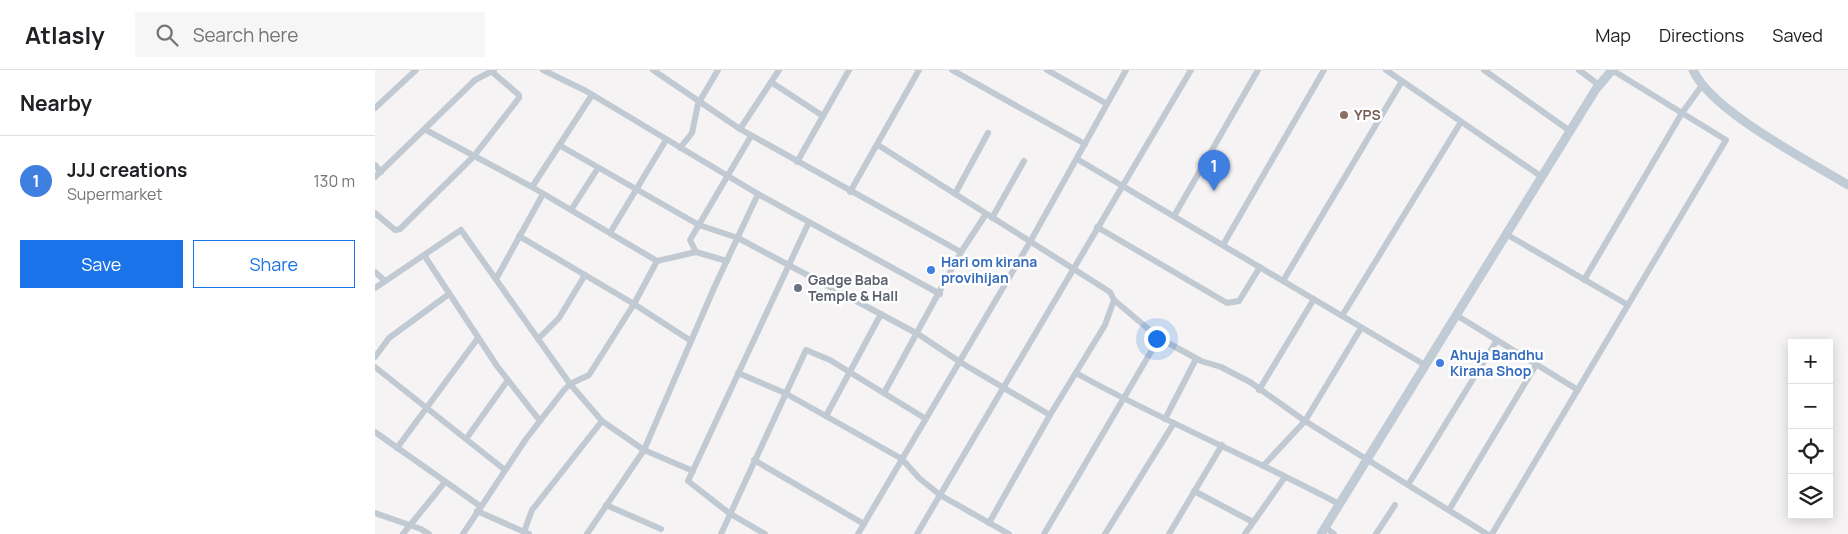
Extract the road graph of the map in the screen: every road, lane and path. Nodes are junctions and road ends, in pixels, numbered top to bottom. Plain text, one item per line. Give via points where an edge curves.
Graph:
1 (416, 70) edge
2 (543, 70) edge
3 (653, 70) edge
4 (718, 70) edge
5 (779, 70) edge
6 (849, 70) edge
7 (919, 70) edge
8 (952, 70) edge
9 (1126, 70) edge
10 (1191, 70) edge
11 (1257, 70) edge
12 (1324, 70) edge
13 (1386, 70) edge
14 (1484, 70) edge
15 (1579, 70) edge
16 (1612, 70) edge
17 (1693, 70) edge
18 (493, 71) edge
19 (1050, 71) edge
20 (1402, 81) junction
21 (771, 82) junction
22 (1703, 84) junction
23 (1599, 85) junction
24 (375, 95) edge
25 (592, 95) junction
26 (700, 100) junction
27 (381, 102) junction
28 (1107, 104) junction
29 (375, 108) edge
30 (1682, 114) junction
31 (823, 116) junction
32 (1461, 122) junction
33 (740, 129) junction
34 (426, 130) junction
35 (1570, 131) junction
36 (988, 133) dead end
37 (751, 136) junction
38 (666, 140) junction
39 (1085, 144) junction
40 (559, 145) junction
41 (878, 145) junction
42 (680, 148) junction
43 (474, 156) junction
44 (1077, 159) junction
45 (1024, 161) dead end
46 (797, 162) junction
47 (375, 165) edge
48 (598, 168) junction
49 (381, 172) junction
50 (375, 177) edge
51 (728, 177) junction
52 (1542, 177) junction
53 (1122, 185) junction
54 (1848, 185) edge
55 (532, 186) junction
56 (636, 190) junction
57 (850, 192) junction
58 (543, 194) junction
59 (758, 194) junction
60 (955, 194) junction
61 (571, 210) junction
62 (375, 213) edge
63 (989, 216) junction
64 (1174, 216) junction
65 (809, 222) junction
66 (699, 226) junction
67 (1097, 227) junction
68 (610, 233) junction
69 (1507, 234) junction
70 (519, 236) junction
71 (738, 238) junction
72 (1030, 242) junction
73 (1223, 245) junction
74 (696, 252) junction
75 (961, 252) junction
76 (423, 255) junction
77 (727, 260) junction
78 (657, 262) junction
79 (789, 264) junction
80 (1260, 267) junction
81 (1072, 270) junction
82 (375, 272) edge
83 (585, 275) junction
84 (496, 279) junction
85 (1584, 280) junction
86 (385, 281) junction
87 (1283, 281) junction
88 (375, 288) edge
89 (449, 294) junction
90 (939, 294) junction
91 (1314, 299) junction
92 (1115, 300) junction
93 (634, 304) junction
94 (1628, 305) junction
95 (881, 314) junction
96 (1456, 315) junction
97 (1342, 316) junction
98 (1361, 328) junction
99 (918, 334) junction
100 (478, 338) junction
101 (1159, 338) junction
102 (538, 339) junction
103 (1497, 340) junction
104 (691, 341) junction
105 (375, 357) edge
106 (1196, 359) junction
107 (960, 362) junction
108 (1425, 365) junction
109 (1536, 365) junction
110 (375, 367) edge
111 (738, 372) junction
112 (849, 372) junction
113 (1076, 373) junction
114 (508, 380) junction
115 (570, 384) junction
116 (1003, 386) junction
117 (1259, 390) junction
118 (1578, 390) junction
119 (785, 392) junction
120 (884, 392) junction
121 (1123, 399) junction
122 (426, 408) junction
123 (1050, 415) junction
124 (826, 416) junction
125 (926, 419) junction
126 (1165, 419) junction
127 (540, 421) junction
128 (602, 421) junction
129 (1305, 421) junction
130 (1174, 423) junction
131 (375, 432) edge
132 (466, 439) junction
133 (1222, 445) junction
134 (397, 448) junction
135 (644, 450) junction
136 (903, 459) junction
137 (1367, 459) junction
138 (753, 460) junction
139 (1263, 466) junction
140 (505, 470) junction
141 (693, 471) junction
142 (1285, 477) junction
143 (445, 482) junction
144 (1408, 485) junction
145 (1194, 491) junction
146 (940, 494) junction
147 (1339, 504) junction
148 (605, 505) junction
149 (1395, 505) dead end
150 (479, 509) junction
151 (1449, 510) junction
152 (375, 513) edge
153 (729, 513) junction
154 (1253, 522) junction
155 (989, 523) junction
156 (864, 524) junction
157 (410, 525) junction
158 (661, 529) dead end
159 (1323, 531) edge
160 (526, 533) edge
161 (1171, 533) edge
162 (403, 534) edge
163 (429, 534) edge
164 (463, 534) edge
165 (587, 534) edge
166 (721, 534) edge
167 (765, 534) edge
168 (859, 534) edge
169 (917, 534) edge
170 (1009, 534) edge
171 (1044, 534) edge
172 (1105, 534) edge
173 (1245, 534) edge
174 (1335, 534) edge
175 (1376, 534) edge
176 (1487, 534) edge
177 (1492, 534) edge

1 - 27 street
2 - 25 street
3 - 26 street
4 - 26 street
5 - 21 street
6 - 31 street
7 - 41 street
8 - 39 street
9 - 28 street
10 - 53 street
11 - 64 street
12 - 73 street
13 - 20 street
14 - 35 street
15 - 23 street
16 - 23 street
16 - 30 street
17 - 22 street
18 - 34 street via 475,80
18 - 43 street via 519,98
19 - 28 street
20 - 32 street
20 - 87 street
21 - 31 street
21 - 33 street
22 - 30 street
22 - 54 street via 1721,104 1791,152
23 - 35 street
24 - 27 street
25 - 38 street
25 - 40 street
26 - 33 street
26 - 42 street via 692,133
27 - 29 street
28 - 39 street
30 - 85 street
30 - 94 street via 1725,140
31 - 46 street
32 - 52 street
32 - 97 street
33 - 37 street
34 - 43 street
34 - 49 street
35 - 52 street
36 - 60 street
37 - 46 street
37 - 51 street
38 - 42 street
38 - 56 street
39 - 44 street
40 - 48 street
40 - 55 street
41 - 57 street
41 - 60 street
42 - 51 street
43 - 55 street
43 - 62 street via 400,229 395,230
44 - 53 street
44 - 72 street
45 - 63 street
46 - 57 street
47 - 49 street
48 - 56 street
48 - 61 street
49 - 50 street
51 - 59 street
51 - 66 street
52 - 69 street
53 - 64 street
53 - 67 street
55 - 58 street
56 - 66 street
56 - 68 street
57 - 75 street
58 - 61 street
58 - 70 street
59 - 65 street
59 - 71 street
60 - 63 street
61 - 68 street
63 - 72 street
63 - 75 street
64 - 73 street
65 - 79 street
65 - 90 street
66 - 71 street
66 - 74 street via 690,240
67 - 80 street via 1227,303 1236,303 1243,297
67 - 81 street
68 - 78 street
69 - 85 street
69 - 96 street
70 - 83 street
70 - 84 street
71 - 77 street
71 - 79 street
72 - 81 street
72 - 107 street
73 - 80 street
74 - 77 street
74 - 78 street
75 - 90 street
76 - 84 street via 461,230
76 - 86 street
76 - 89 street
77 - 104 street
78 - 93 street
79 - 95 street
79 - 111 street
80 - 87 street
81 - 92 street via 1110,292
81 - 116 street
82 - 86 street
83 - 93 street
83 - 102 street via 559,318
84 - 102 street
85 - 94 street
86 - 88 street
87 - 91 street
89 - 100 street
89 - 105 street via 389,338
90 - 99 street
91 - 97 street
91 - 117 street
92 - 101 street
92 - 113 street via 1105,325
93 - 104 street
93 - 115 street via 589,374
94 - 118 street
95 - 99 street
95 - 112 street
96 - 103 street
96 - 108 street
97 - 98 street
98 - 108 street
98 - 129 street
99 - 107 street
99 - 120 street
100 - 114 street
100 - 122 street
101 - 106 street
101 - 121 street
102 - 115 street
103 - 109 street
103 - 144 street
104 - 135 street
106 - 117 street via 1238,375
106 - 126 street
107 - 116 street
107 - 125 street
108 - 137 street
109 - 118 street
109 - 151 street
110 - 122 street
111 - 119 street
111 - 141 street
112 - 119 street via 806,350
112 - 120 street
112 - 124 street
113 - 121 street
113 - 123 street
114 - 127 street
114 - 132 street
115 - 127 street
115 - 128 street
116 - 123 street
116 - 146 street
117 - 129 street
118 - 177 street
119 - 124 street
119 - 138 street
120 - 125 street
121 - 126 street
121 - 171 street
122 - 132 street
122 - 134 street
123 - 155 street
124 - 136 street
125 - 136 street
126 - 130 street
127 - 140 street
128 - 135 street
128 - 160 street via 532,510
129 - 137 street
129 - 139 street
130 - 133 street
130 - 172 street
131 - 134 street
132 - 140 street
133 - 139 street
133 - 145 street
134 - 143 street
135 - 141 street
135 - 148 street
136 - 146 street via 919,478
136 - 156 street
137 - 144 street
137 - 147 street
138 - 153 street
138 - 156 street
139 - 142 street
140 - 150 street
141 - 153 street via 688,481
142 - 147 street
142 - 154 street
143 - 150 street
143 - 157 street
144 - 151 street
145 - 154 street
145 - 161 street
146 - 155 street
146 - 169 street
147 - 159 street
148 - 158 street
148 - 165 street
149 - 175 street
150 - 160 street
150 - 164 street
151 - 176 street
152 - 157 street
153 - 166 street
153 - 167 street
154 - 173 street
155 - 170 street
156 - 168 street
157 - 162 street
157 - 163 street
159 - 174 street

